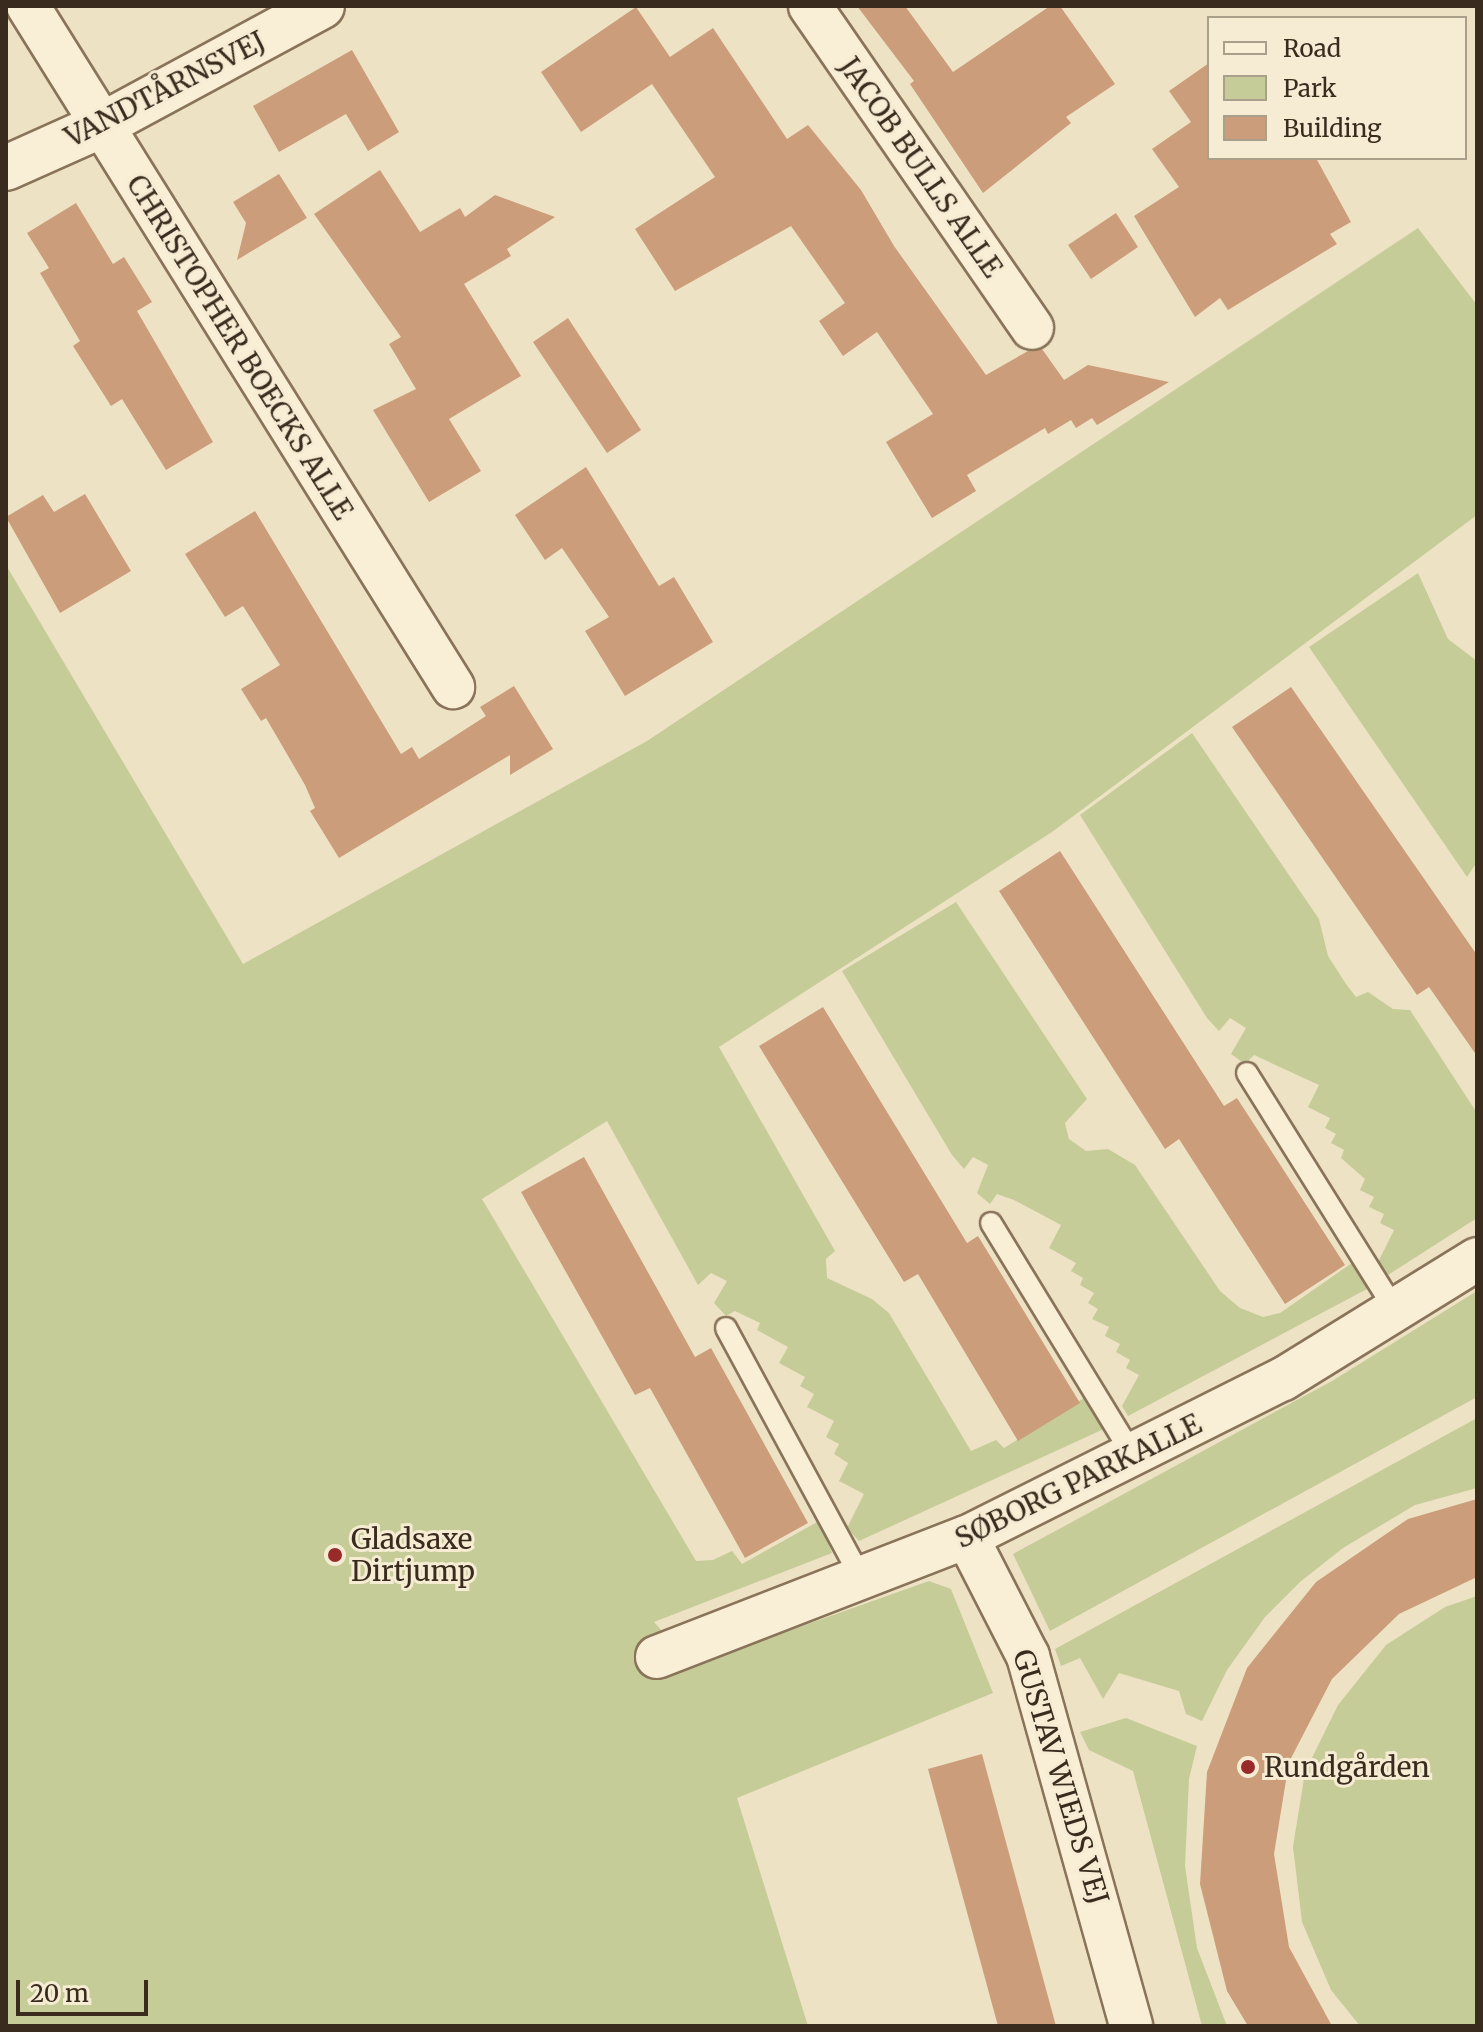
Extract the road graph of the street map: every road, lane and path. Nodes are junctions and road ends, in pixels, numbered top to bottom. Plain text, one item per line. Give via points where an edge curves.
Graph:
1 (28, 6) edge
2 (322, 6) edge
3 (810, 6) edge
4 (102, 125) junction
5 (6, 168) edge
6 (1032, 328) dead end
7 (453, 687) dead end
8 (1247, 1073) dead end
9 (991, 1223) dead end
10 (1477, 1259) edge
11 (1395, 1310) junction
12 (726, 1328) dead end
13 (1133, 1456) junction
14 (967, 1537) junction
15 (862, 1580) junction
16 (657, 1657) dead end
17 (1131, 2026) edge

1 - 4 street, CHRISTOPHER BOECKS ALLE
2 - 4 street, VANDTÅRNSVEJ
3 - 6 street, JACOB BULLS ALLE
4 - 5 street, VANDTÅRNSVEJ
4 - 7 street, CHRISTOPHER BOECKS ALLE
8 - 11 lane
9 - 13 lane
10 - 11 street, SØBORG PARKALLE
11 - 13 street, SØBORG PARKALLE via 1283,1379
12 - 15 lane
13 - 14 street, SØBORG PARKALLE
14 - 15 street, SØBORG PARKALLE
14 - 17 street, GUSTAV WIEDS VEJ via 1028,1656
15 - 16 street, SØBORG PARKALLE

